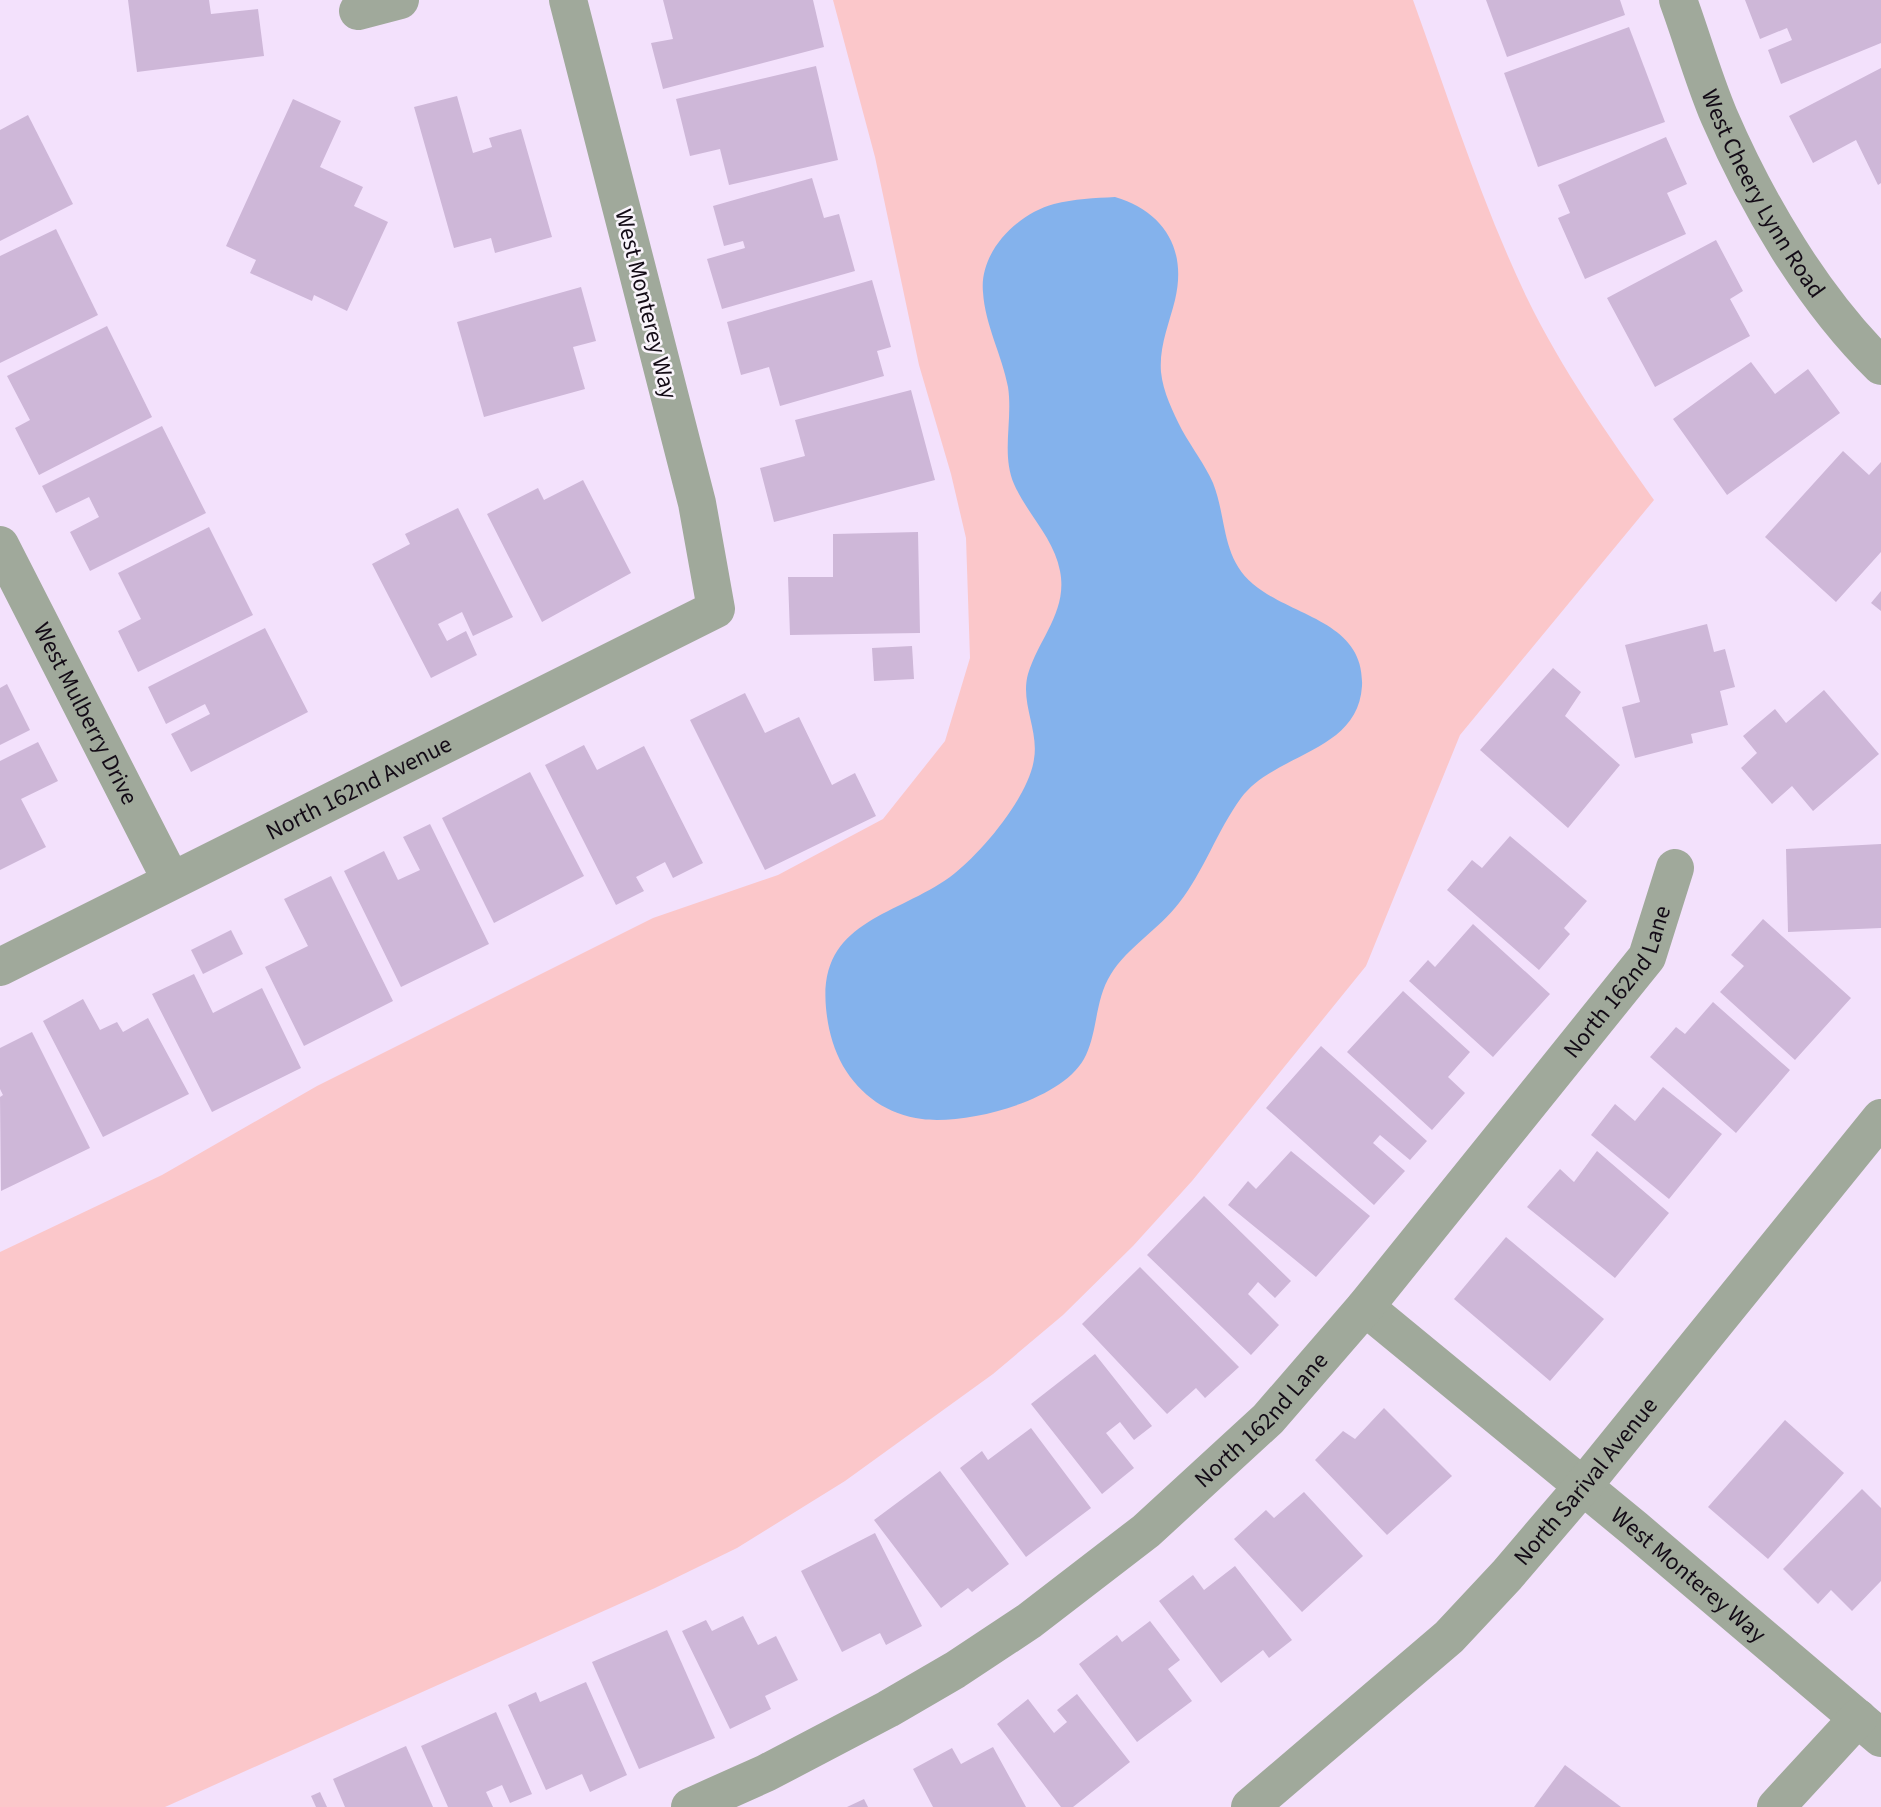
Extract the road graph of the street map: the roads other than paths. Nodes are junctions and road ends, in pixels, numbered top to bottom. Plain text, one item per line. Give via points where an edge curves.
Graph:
1 (400, 0) edge
2 (568, 0) edge
3 (1678, 0) edge
4 (358, 11) dead end
5 (1881, 366) edge
6 (0, 545) edge
7 (716, 610) joint
8 (1675, 868) dead end
9 (172, 880) junction
10 (0, 967) edge
11 (1881, 1118) edge
12 (1365, 1307) junction
13 (1583, 1486) junction
14 (1870, 1728) edge
15 (690, 1807) edge
16 (1250, 1807) edge
17 (1776, 1807) edge

1 - 4 street
2 - 7 street, West Monterey Way via 697,503
3 - 5 street, West Cheery Lynn Road via 1719,116 1759,194 1801,266
6 - 9 street, West Mulberry Drive
7 - 9 street, North 162nd Avenue
8 - 12 street, North 162nd Lane via 1647,957
9 - 10 street, North 162nd Avenue
11 - 13 street, North Sarival Avenue
12 - 13 street, West Monterey Way
12 - 15 street, North 162nd Lane via 1268,1419 1146,1531 1029,1620 888,1709
13 - 14 street, West Monterey Way
13 - 16 street, North Sarival Avenue via 1449,1637
14 - 17 street

